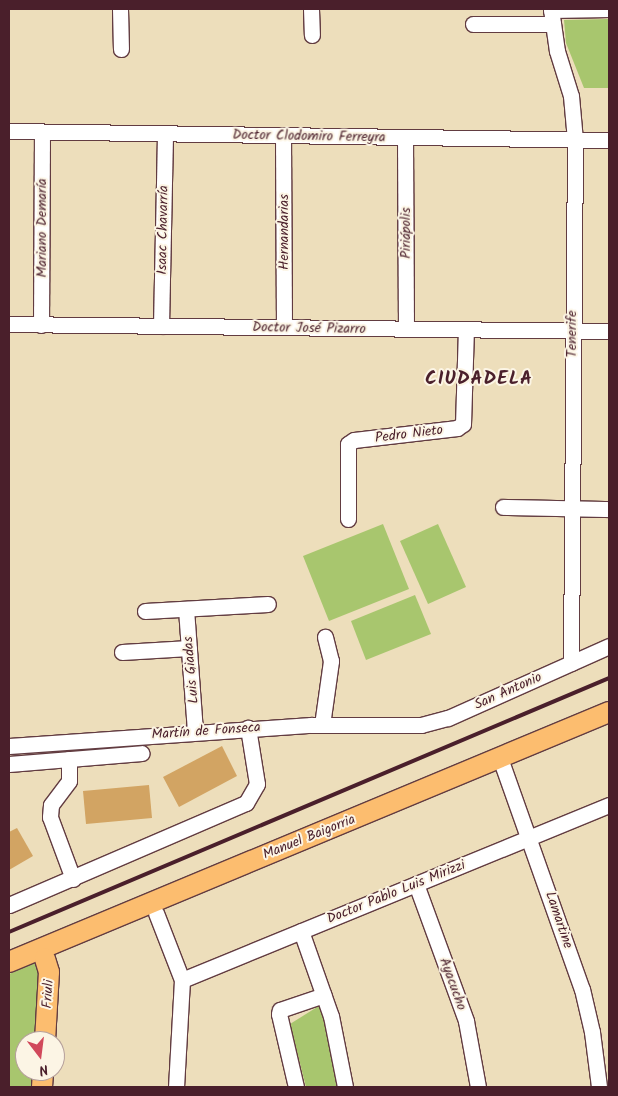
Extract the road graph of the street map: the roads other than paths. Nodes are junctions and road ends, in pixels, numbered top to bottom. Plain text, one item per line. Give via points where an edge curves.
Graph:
1 (120, 9) edge
2 (311, 9) edge
3 (609, 9) edge
4 (552, 14) edge
5 (473, 24) dead end
6 (312, 35) dead end
7 (121, 48) dead end
8 (9, 131) edge
9 (42, 132) junction
10 (165, 134) junction
11 (283, 136) junction
12 (405, 138) junction
13 (575, 140) junction
14 (609, 140) edge
15 (9, 324) edge
16 (41, 325) junction
17 (161, 326) junction
18 (284, 328) junction
19 (406, 329) junction
20 (466, 330) junction
21 (572, 331) junction
22 (609, 331) edge
23 (503, 507) dead end
24 (572, 509) junction
25 (609, 509) edge
26 (348, 520) dead end
27 (268, 604) dead end
28 (186, 609) junction
29 (145, 611) dead end
30 (325, 637) dead end
31 (609, 646) edge
32 (189, 648) junction
33 (122, 652) dead end
34 (570, 663) junction
35 (609, 712) edge
36 (322, 725) junction
37 (609, 725) edge
38 (403, 726) joint
39 (248, 728) junction
40 (196, 731) junction
41 (9, 746) edge
42 (142, 753) dead end
43 (69, 759) junction
44 (9, 764) edge
45 (503, 764) junction
46 (609, 805) edge
47 (530, 837) junction
48 (73, 879) junction
49 (416, 884) junction
50 (9, 904) edge
51 (156, 913) junction
52 (301, 931) junction
53 (44, 953) junction
54 (9, 962) edge
55 (9, 974) edge
56 (182, 980) junction
57 (324, 995) junction
58 (46, 1031) edge
59 (176, 1087) edge
60 (296, 1087) edge
61 (345, 1087) edge
62 (478, 1087) edge
63 (598, 1087) edge

1 - 7 street
2 - 6 street
3 - 4 street
4 - 5 street
4 - 13 street, Tenerife via 557,51 571,96
8 - 9 street, Doctor Clodomiro Ferreyra
9 - 10 street, Doctor Clodomiro Ferreyra
9 - 16 street, Mariano Demaría
10 - 11 street, Doctor Clodomiro Ferreyra
10 - 17 street, Isaac Chavarría
11 - 12 street, Doctor Clodomiro Ferreyra
11 - 18 street, Hernandarias
12 - 13 street, Doctor Clodomiro Ferreyra
12 - 19 street, Piriápolis
13 - 14 street, Doctor Clodomiro Ferreyra
13 - 21 street, Tenerife
15 - 16 street, Doctor José Pizarro
16 - 17 street, Doctor José Pizarro
17 - 18 street, Doctor José Pizarro
18 - 19 street, Doctor José Pizarro
19 - 20 street, Doctor José Pizarro
20 - 21 street, Doctor José Pizarro
20 - 26 street, Pedro Nieto via 463,424 457,428 354,440 348,448
21 - 22 street, Doctor José Pizarro
21 - 24 street, Tenerife
23 - 24 street
24 - 25 street
24 - 34 street, Tenerife
27 - 28 street
28 - 29 street
28 - 32 street, Luis Giadas
30 - 36 street via 330,660
31 - 34 street, San Antonio
32 - 33 street
32 - 40 street, Luis Giadas
34 - 38 street, San Antonio via 448,718
35 - 45 main road, Manuel Baigorria
36 - 38 street, Martín de Fonseca
36 - 39 street, Martín de Fonseca
37 - 45 main road, Manuel Baigorria
39 - 40 street, Martín de Fonseca
39 - 48 street via 257,784 246,803
40 - 41 street, Martín de Fonseca
42 - 43 street
43 - 44 street
43 - 48 street via 69,781 51,805 50,817
45 - 47 street, Lamartine
45 - 51 main road, Manuel Baigorria
45 - 53 main road, Manuel Baigorria
46 - 47 street, Doctor Pablo Luis Mirizzi
47 - 49 street, Doctor Pablo Luis Mirizzi
47 - 63 street, Lamartine via 582,989 592,1032
48 - 50 street
49 - 52 street, Doctor Pablo Luis Mirizzi
49 - 62 street, Ayacucho via 466,1021
51 - 53 main road, Manuel Baigorria
51 - 56 street
52 - 56 street, Doctor Pablo Luis Mirizzi
52 - 57 street
53 - 54 main road, Manuel Baigorria
53 - 55 main road, Manuel Baigorria
53 - 58 main road, Friuli via 49,972
56 - 59 street
57 - 60 street via 280,1010 278,1014
57 - 61 street via 336,1035

